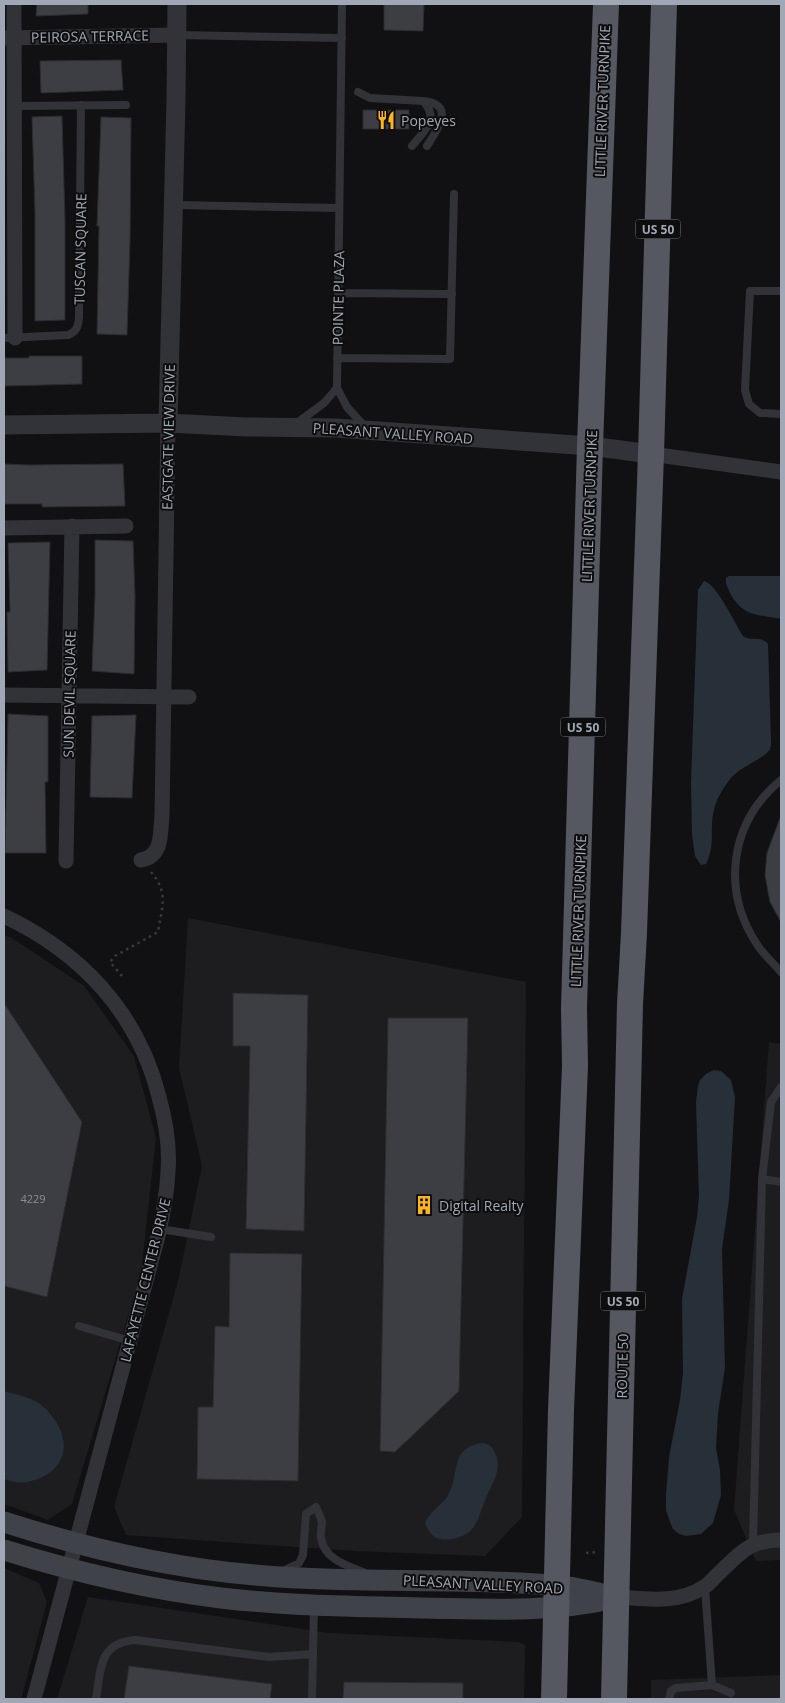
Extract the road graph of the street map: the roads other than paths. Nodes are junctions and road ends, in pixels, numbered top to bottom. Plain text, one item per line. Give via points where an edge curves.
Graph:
1 (14, 4) edge
2 (177, 4) edge
3 (342, 4) edge
4 (606, 4) edge
5 (664, 4) edge
6 (176, 35) junction
7 (9, 38) edge
8 (342, 38) junction
9 (358, 92) dead end
10 (423, 101) junction
11 (81, 105) junction
12 (126, 105) dead end
13 (14, 106) junction
14 (9, 127) edge
15 (412, 146) dead end
16 (427, 146) dead end
17 (454, 194) dead end
18 (174, 205) junction
19 (339, 208) junction
20 (10, 259) edge
21 (781, 291) edge
22 (338, 293) junction
23 (452, 294) junction
24 (9, 338) edge
25 (337, 358) junction
26 (336, 388) junction
27 (781, 414) edge
28 (168, 423) junction
29 (4, 425) edge
30 (292, 427) junction
31 (368, 430) junction
32 (590, 446) junction
33 (651, 454) junction
34 (781, 472) edge
35 (72, 526) junction
36 (126, 526) dead end
37 (4, 528) edge
38 (4, 695) edge
39 (69, 696) junction
40 (164, 697) junction
41 (190, 697) dead end
42 (781, 780) edge
43 (141, 860) road end
44 (66, 861) dead end
45 (4, 916) edge
46 (781, 972) edge
47 (781, 1087) edge
48 (762, 1179) junction
49 (781, 1182) edge
50 (160, 1229) junction
51 (211, 1237) dead end
52 (79, 1326) dead end
53 (130, 1341) junction
54 (4, 1522) edge
55 (781, 1540) edge
56 (76, 1542) junction
57 (753, 1544) junction
58 (4, 1550) edge
59 (69, 1570) junction
60 (272, 1577) junction
61 (380, 1579) junction
62 (705, 1587) junction
63 (556, 1597) junction
64 (617, 1598) junction
65 (314, 1605) junction
66 (313, 1654) junction
67 (712, 1685) junction
68 (732, 1692) dead end
69 (34, 1699) edge
70 (96, 1699) edge
71 (312, 1699) edge
72 (554, 1699) edge
73 (614, 1699) edge
74 (668, 1699) edge

1 - 7 street
2 - 6 street, EASTGATE VIEW DRIVE
3 - 8 lane, POINTE PLAZA
4 - 32 highway, LITTLE RIVER TURNPIKE / US 50
5 - 33 highway, US 50
6 - 7 street, PEIROSA TERRACE
6 - 8 lane
6 - 18 street, EASTGATE VIEW DRIVE
7 - 13 street
8 - 19 lane, POINTE PLAZA
9 - 10 lane via 370,98
10 - 15 lane via 431,114 430,122
10 - 16 lane via 433,102 442,113 441,123
11 - 12 lane
11 - 13 lane
11 - 24 lane, TUSCAN SQUARE via 78,327 68,335
13 - 14 street
14 - 20 street
17 - 23 lane
18 - 19 lane
18 - 28 street, EASTGATE VIEW DRIVE
19 - 22 lane, POINTE PLAZA
20 - 24 street
21 - 27 lane via 750,291 745,390 749,404 760,413
22 - 23 lane
22 - 25 lane, POINTE PLAZA
23 - 25 lane via 450,359
25 - 26 lane, POINTE PLAZA
26 - 30 lane via 318,409
26 - 31 lane via 347,407
28 - 29 street, PLEASANT VALLEY ROAD
28 - 30 street, PLEASANT VALLEY ROAD
28 - 40 street, EASTGATE VIEW DRIVE
30 - 31 street, PLEASANT VALLEY ROAD
31 - 32 street, PLEASANT VALLEY ROAD
32 - 33 street, PLEASANT VALLEY ROAD
32 - 63 highway, LITTLE RIVER TURNPIKE / US 50 via 575,1066
33 - 34 street, PLEASANT VALLEY ROAD
33 - 64 highway, ROUTE 50 / US 50 via 630,1004
35 - 36 street
35 - 37 street
35 - 39 street, SUN DEVIL SQUARE
38 - 39 street
39 - 40 street
39 - 44 street, SUN DEVIL SQUARE
40 - 41 street
40 - 43 street, EASTGATE VIEW DRIVE via 160,836 156,853
42 - 46 lane via 751,815 735,860 737,899 746,923 759,948
45 - 50 street, LAFAYETTE CENTER DRIVE via 48,940 101,985 145,1054 165,1118 168,1144 166,1197
47 - 48 lane via 772,1102
48 - 49 lane
48 - 57 lane
50 - 51 lane
50 - 53 street, LAFAYETTE CENTER DRIVE
52 - 53 lane
53 - 56 street, LAFAYETTE CENTER DRIVE
54 - 56 main road, PLEASANT VALLEY ROAD
55 - 57 street
56 - 59 street, LAFAYETTE CENTER DRIVE
56 - 60 main road, PLEASANT VALLEY ROAD via 175,1565
57 - 62 street
58 - 59 main road, PLEASANT VALLEY ROAD
59 - 65 main road, PLEASANT VALLEY ROAD via 184,1593
59 - 69 street, LAFAYETTE CENTER DRIVE
60 - 61 main road, PLEASANT VALLEY ROAD
60 - 61 lane via 299,1563 303,1556 306,1514 316,1507 322,1521 320,1535 323,1545 334,1560
61 - 63 main road, PLEASANT VALLEY ROAD via 431,1579
62 - 64 street via 686,1596 669,1599
62 - 67 lane
63 - 64 main road, PLEASANT VALLEY ROAD
63 - 65 main road, PLEASANT VALLEY ROAD via 517,1610
63 - 72 highway, US 50
64 - 73 highway, ROUTE 50 / US 50
65 - 66 lane
66 - 70 lane via 269,1657 135,1640 121,1642 104,1658
66 - 71 lane
67 - 68 lane
67 - 74 lane via 676,1688 670,1691

